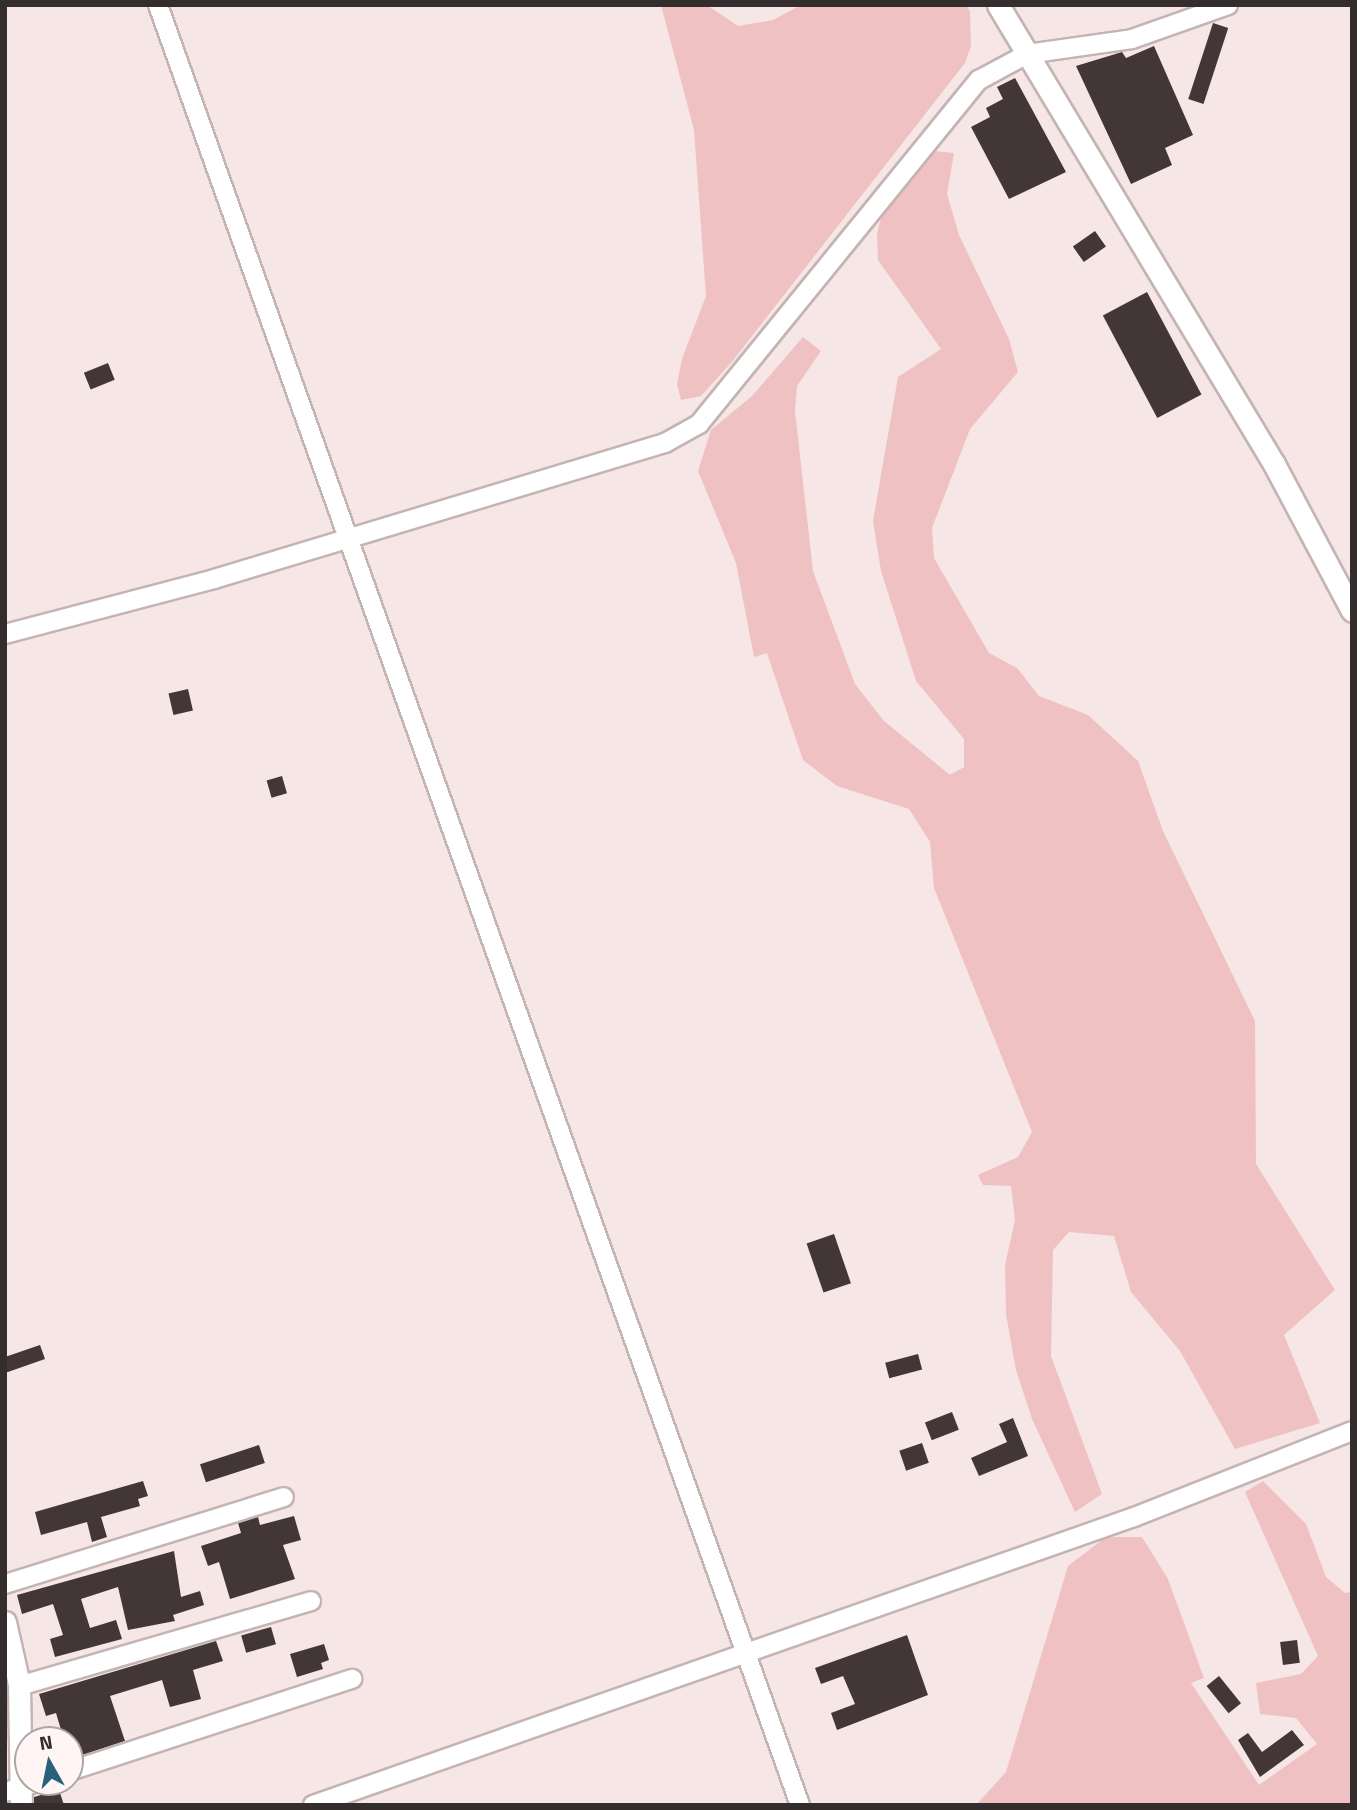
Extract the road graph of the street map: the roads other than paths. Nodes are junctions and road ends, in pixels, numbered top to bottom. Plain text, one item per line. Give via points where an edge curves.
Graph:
1 (158, 5) edge
2 (998, 5) edge
3 (1228, 5) edge
4 (1027, 54) junction
5 (349, 539) junction
6 (1352, 611) edge
7 (5, 634) edge
8 (1352, 1432) edge
9 (284, 1497) dead end
10 (5, 1584) edge
11 (311, 1601) dead end
12 (5, 1622) edge
13 (744, 1649) junction
14 (14, 1677) edge
15 (352, 1679) dead end
16 (17, 1726) edge
17 (84, 1766) edge
18 (313, 1805) edge
19 (800, 1805) edge

1 - 5 street
2 - 4 street
3 - 4 street via 1132,38
4 - 5 street via 979,80 699,424 665,443
4 - 6 street via 1274,464
5 - 7 street
5 - 13 street
8 - 13 street via 1134,1517
9 - 10 street
11 - 14 street
12 - 14 street
13 - 18 street
13 - 19 street
14 - 16 street
15 - 17 street

